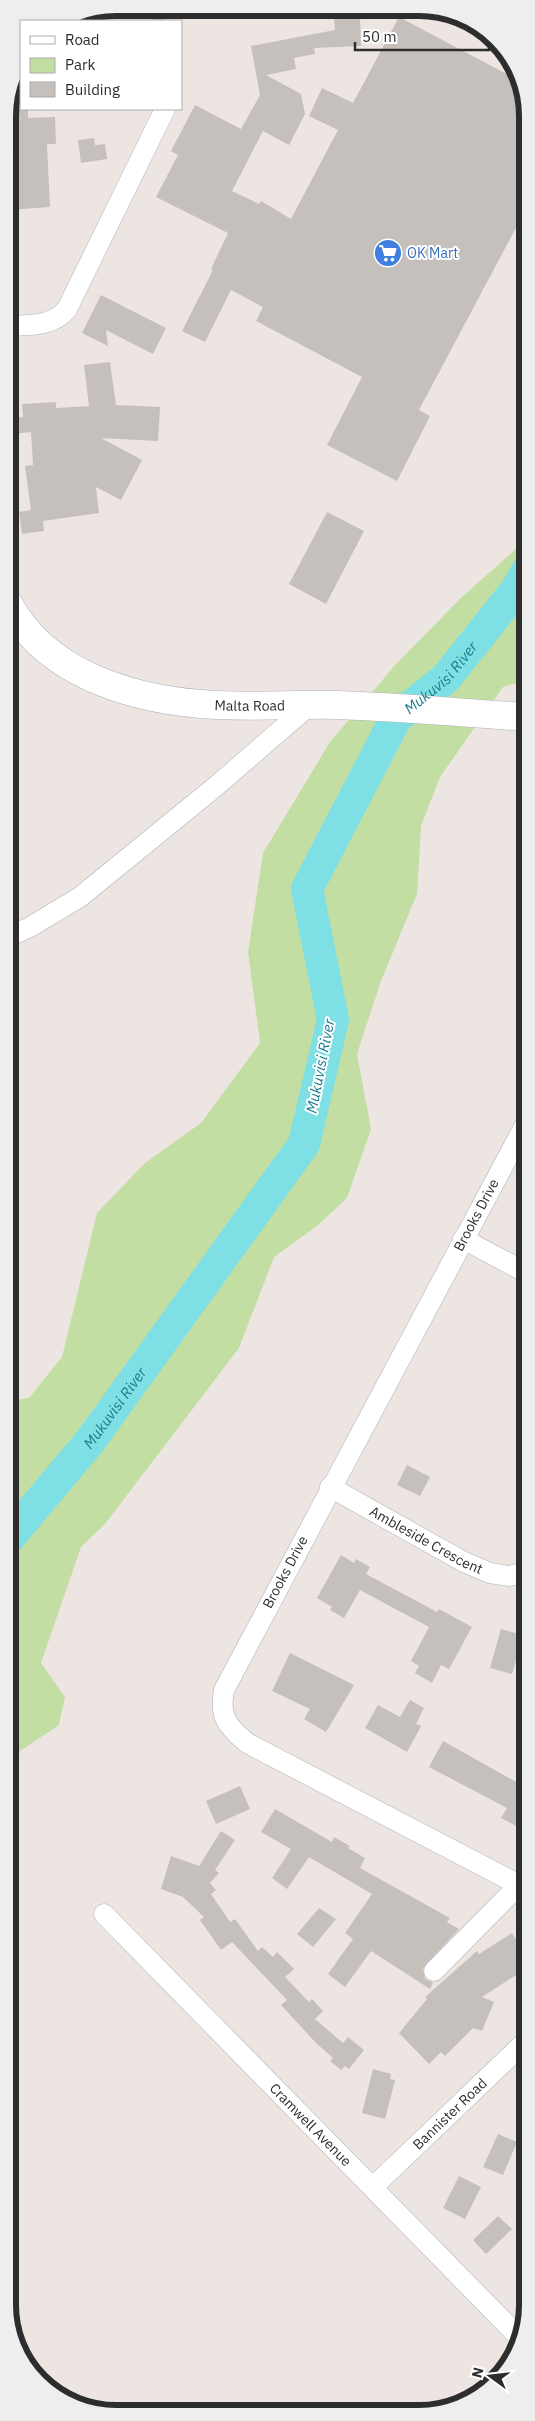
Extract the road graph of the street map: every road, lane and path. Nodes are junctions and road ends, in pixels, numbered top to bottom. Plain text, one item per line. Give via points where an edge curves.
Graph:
1 (165, 110) edge
2 (16, 326) edge
3 (16, 614) edge
4 (310, 704) junction
5 (519, 716) edge
6 (16, 933) edge
7 (519, 1136) edge
8 (463, 1239) junction
9 (519, 1269) edge
10 (330, 1487) junction
11 (519, 1573) edge
12 (519, 1885) edge
13 (519, 1891) edge
14 (104, 1914) dead end
15 (434, 1971) dead end
16 (519, 2048) edge
17 (373, 2187) junction
18 (514, 2332) edge

1 - 2 street via 67,309 62,316 43,324
3 - 4 street, Malta Road via 32,637 56,658 114,687 201,704
4 - 5 street, Malta Road
4 - 6 street via 215,787 80,897
7 - 8 street, Brooks Drive
8 - 9 street
8 - 10 street, Brooks Drive
10 - 11 street, Ambleside Crescent via 464,1562 490,1573 510,1576
10 - 12 street, Brooks Drive via 224,1690 221,1705 224,1718 247,1743
13 - 15 street
14 - 17 street, Cramwell Avenue
16 - 17 street, Bannister Road
17 - 18 street, Cramwell Avenue

